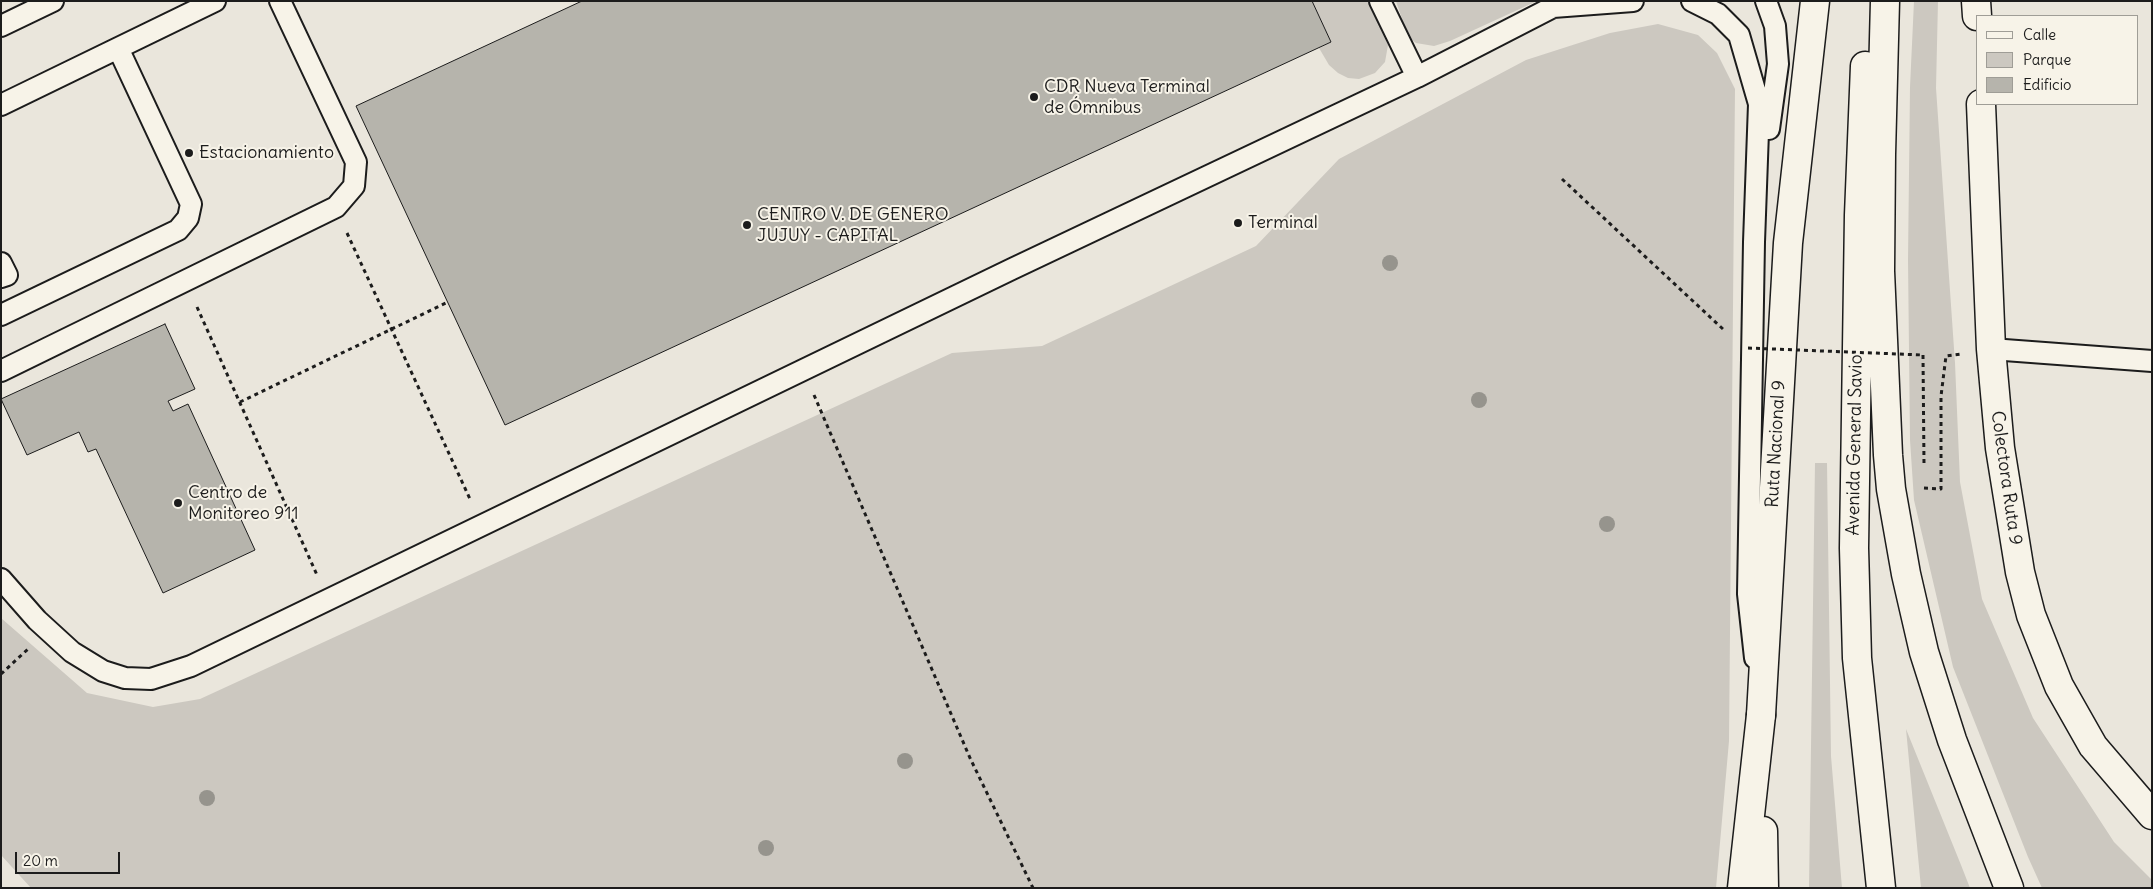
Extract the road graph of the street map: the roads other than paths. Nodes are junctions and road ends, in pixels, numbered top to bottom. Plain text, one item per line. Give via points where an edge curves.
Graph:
1 (53, 1) edge
2 (215, 1) edge
3 (280, 1) edge
4 (1380, 1) edge
5 (1633, 1) edge
6 (1692, 1) edge
7 (1766, 1) edge
8 (1815, 1) edge
9 (1869, 1) edge
10 (1885, 1) edge
11 (1976, 1) edge
12 (1557, 4) edge
13 (1977, 15) edge
14 (1, 26) edge
15 (118, 48) junction
16 (1418, 77) junction
17 (1, 105) edge
18 (1981, 105) edge
19 (1754, 242) junction
20 (1, 315) edge
21 (1991, 349) junction
22 (2152, 361) edge
23 (1, 371) edge
24 (1, 579) edge
25 (1761, 715) junction
26 (2152, 815) edge
27 (1742, 888) edge
28 (1764, 888) edge
29 (1881, 888) edge
30 (2009, 888) edge

1 - 14 lane
2 - 15 lane
3 - 23 lane via 356,162 354,186 336,207
4 - 16 lane
5 - 12 lane
6 - 19 lane via 1718,14 1739,35 1760,104
7 - 19 lane via 1775,26 1778,64
8 - 25 main road, Ruta Nacional 9 via 1788,243
9 - 29 main road, Avenida General Savio via 1861,122 1854,548 1857,658
10 - 30 main road via 1880,271 1891,489 1924,652 1952,740
11 - 13 main road
12 - 16 lane
15 - 17 lane
15 - 20 lane via 191,204 188,218 178,230
16 - 24 lane via 803,369 191,666 151,679 124,678 103,672 72,652 36,620
18 - 21 main road, Colectora Ruta 9
19 - 25 lane via 1748,594
21 - 22 lane
21 - 26 main road, Colectora Ruta 9 via 2001,456 2020,572 2031,615 2059,686 2093,746
25 - 27 main road
25 - 28 main road, Ruta Nacional 9

